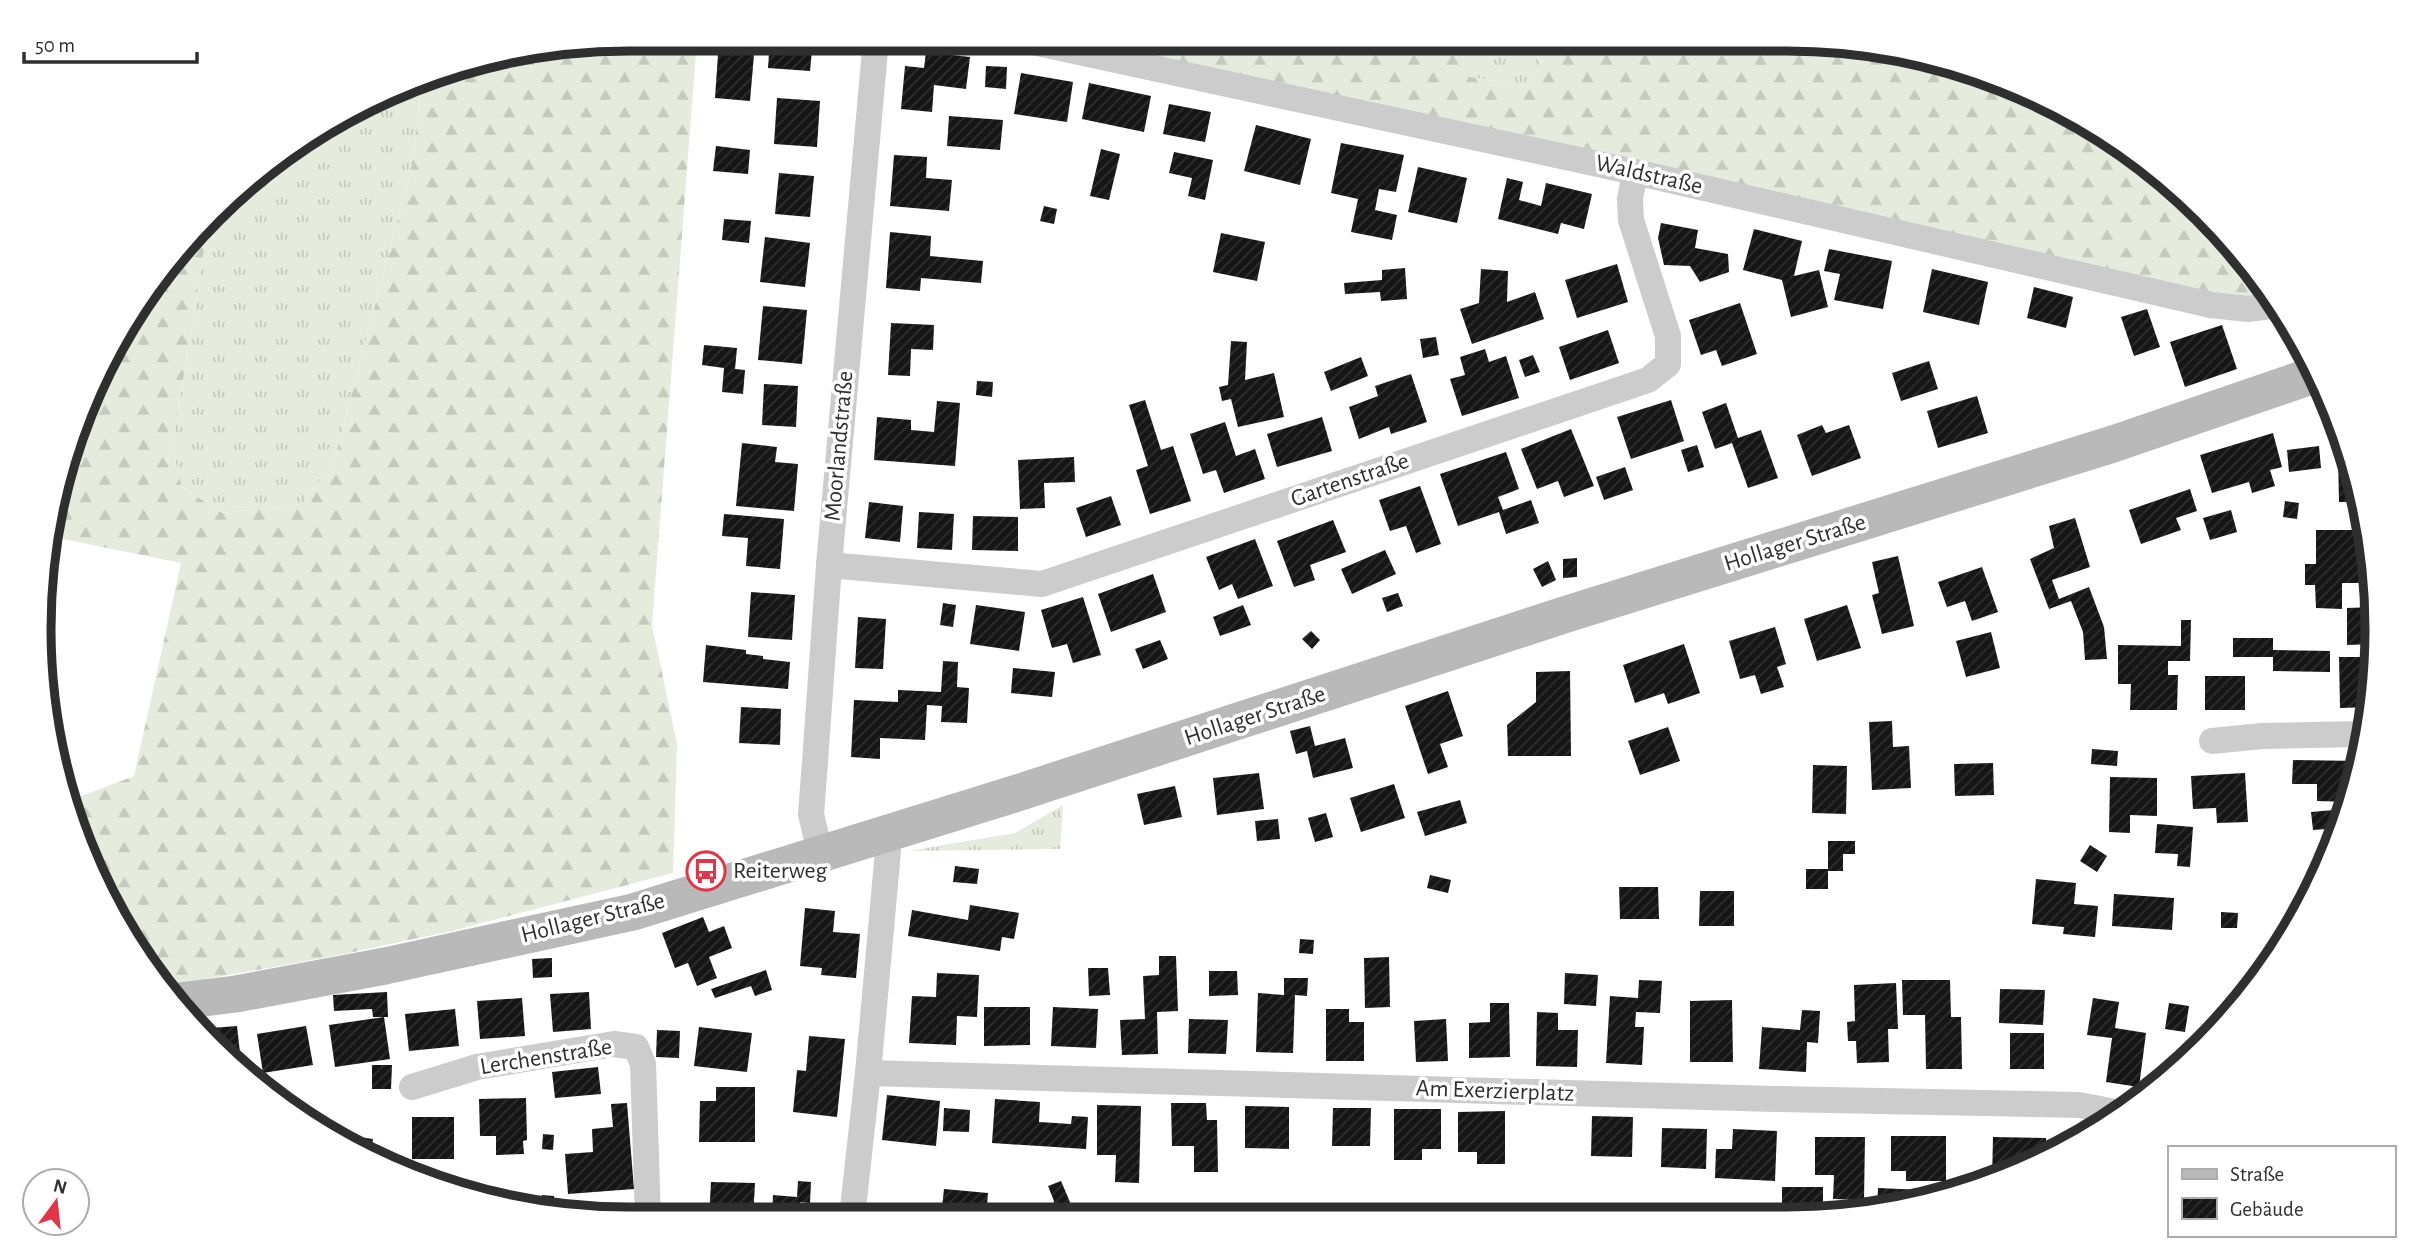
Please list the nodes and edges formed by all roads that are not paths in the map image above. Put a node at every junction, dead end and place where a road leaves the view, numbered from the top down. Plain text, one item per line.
1 (875, 51) edge
2 (1075, 51) edge
3 (1636, 172) junction
4 (2267, 306) edge
5 (2308, 377) edge
6 (829, 565) junction
7 (2355, 734) edge
8 (2212, 741) dead end
9 (884, 834) junction
10 (820, 853) junction
11 (187, 1001) edge
12 (868, 1073) junction
13 (412, 1087) dead end
14 (2108, 1110) edge
15 (648, 1207) edge
16 (853, 1207) edge

1 - 6 street, Moorlandstraße
2 - 3 street, Waldstraße
3 - 4 street, Waldstraße
3 - 6 street, Gartenstraße
5 - 9 main road, Hollager Straße
6 - 10 street, Moorlandstraße
7 - 8 street
9 - 10 main road, Hollager Straße
9 - 12 street
10 - 11 main road, Hollager Straße
12 - 14 street, Am Exerzierplatz
12 - 16 street
13 - 15 street, Lerchenstraße

